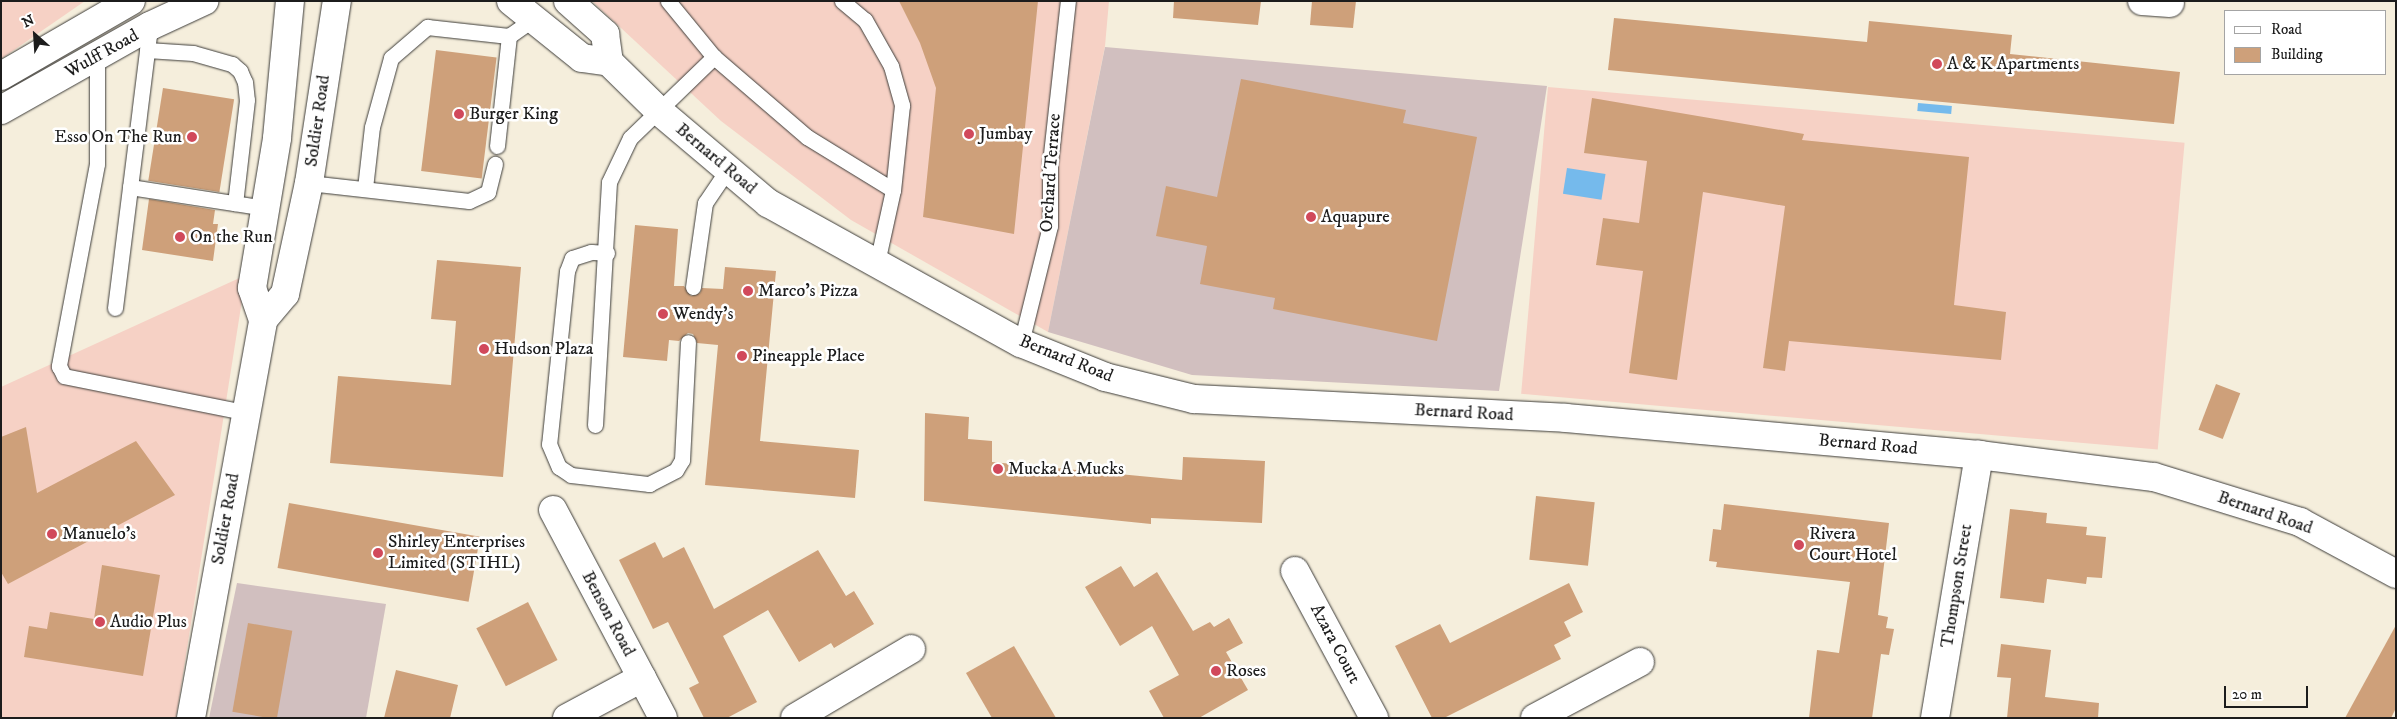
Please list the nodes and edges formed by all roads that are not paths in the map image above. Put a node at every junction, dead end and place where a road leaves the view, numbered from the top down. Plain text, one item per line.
1 (131, 1) edge
2 (204, 1) edge
3 (290, 1) edge
4 (337, 1) edge
5 (511, 1) edge
6 (568, 1) edge
7 (668, 1) edge
8 (842, 1) edge
9 (1068, 1) edge
10 (2142, 1) edge
11 (2170, 4) dead end
12 (535, 18) junction
13 (510, 36) junction
14 (148, 38) junction
15 (714, 57) junction
16 (97, 58) junction
17 (609, 62) junction
18 (1, 76) edge
19 (1, 110) edge
20 (659, 111) junction
21 (497, 146) dead end
22 (495, 164) dead end
23 (728, 169) junction
24 (309, 183) junction
25 (130, 187) junction
26 (365, 188) junction
27 (893, 190) junction
28 (235, 203) junction
29 (266, 208) junction
30 (607, 253) junction
31 (877, 264) junction
32 (693, 287) dead end
33 (115, 308) dead end
34 (263, 320) junction
35 (688, 342) dead end
36 (1021, 343) junction
37 (244, 412) junction
38 (595, 425) dead end
39 (1978, 455) junction
40 (553, 510) dead end
41 (1295, 571) dead end
42 (2396, 574) edge
43 (911, 649) dead end
44 (1640, 662) dead end
45 (642, 678) junction
46 (192, 718) edge
47 (567, 718) edge
48 (663, 718) edge
49 (795, 718) edge
50 (1374, 718) edge
51 (1535, 718) edge
52 (1935, 718) edge

1 - 18 main road, Wulff Road
2 - 14 main road, Wulff Road
3 - 29 main road
4 - 24 main road, Soldier Road
5 - 12 main road
6 - 17 main road
7 - 15 lane
8 - 27 lane
9 - 36 lane, Orchard Terrace
10 - 11 main road
12 - 13 lane
12 - 17 main road
13 - 21 lane
13 - 26 lane
14 - 16 main road, Wulff Road
14 - 25 lane
14 - 28 lane
15 - 20 lane
15 - 27 lane
16 - 19 main road, Wulff Road
16 - 37 lane
17 - 20 main road, Bernard Road
20 - 23 main road, Bernard Road
20 - 30 lane
22 - 26 lane
23 - 31 main road, Bernard Road
23 - 32 lane
24 - 26 lane
24 - 34 main road, Soldier Road
25 - 28 lane
25 - 33 lane
27 - 31 lane
28 - 29 lane
29 - 34 main road
30 - 35 lane
30 - 38 lane
31 - 36 main road, Bernard Road
34 - 37 main road, Soldier Road
36 - 39 main road, Bernard Road
37 - 46 main road, Soldier Road
39 - 42 main road, Bernard Road
39 - 52 main road, Thompson Street
40 - 45 main road, Benson Road
41 - 50 main road, Azara Court
43 - 49 main road
44 - 51 main road
45 - 47 main road
45 - 48 main road, Benson Road

